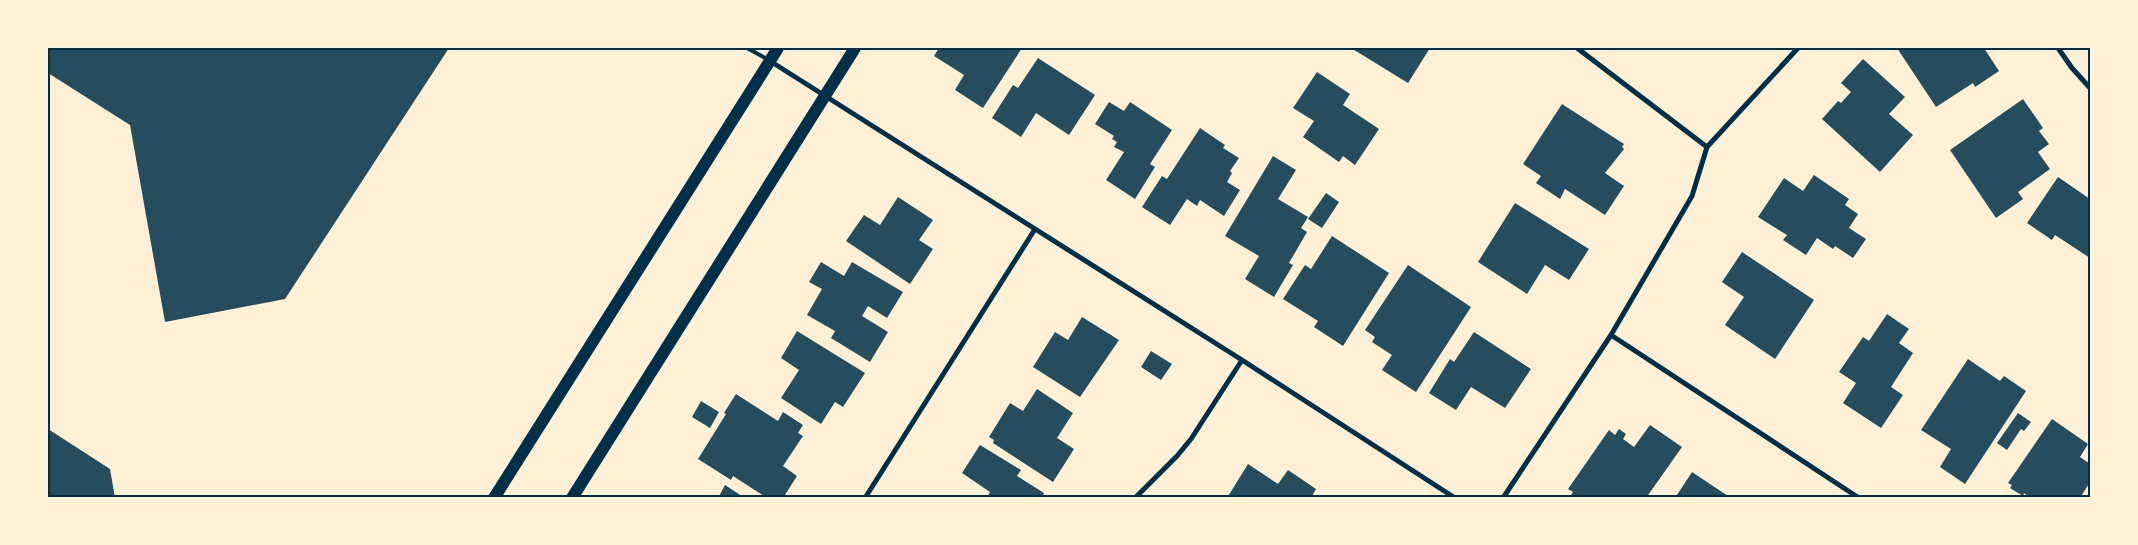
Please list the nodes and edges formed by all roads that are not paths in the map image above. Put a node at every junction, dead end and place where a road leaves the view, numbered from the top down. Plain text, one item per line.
1 (747, 48) edge
2 (778, 48) edge
3 (854, 48) edge
4 (1577, 48) edge
5 (1798, 48) edge
6 (2058, 48) edge
7 (770, 61) junction
8 (2090, 88) edge
9 (825, 94) junction
10 (1707, 147) junction
11 (1035, 229) junction
12 (1611, 335) junction
13 (1242, 360) junction
14 (494, 498) edge
15 (572, 498) edge
16 (865, 498) edge
17 (1135, 498) edge
18 (1455, 498) edge
19 (1503, 498) edge
20 (1859, 498) edge

1 - 7 lane
2 - 7 main road
3 - 9 main road
4 - 10 street
5 - 10 street
6 - 8 street
7 - 9 street
7 - 14 main road
9 - 11 street
9 - 15 main road
10 - 12 street
11 - 13 street
11 - 16 street
12 - 19 street
12 - 20 street
13 - 17 street
13 - 18 street

